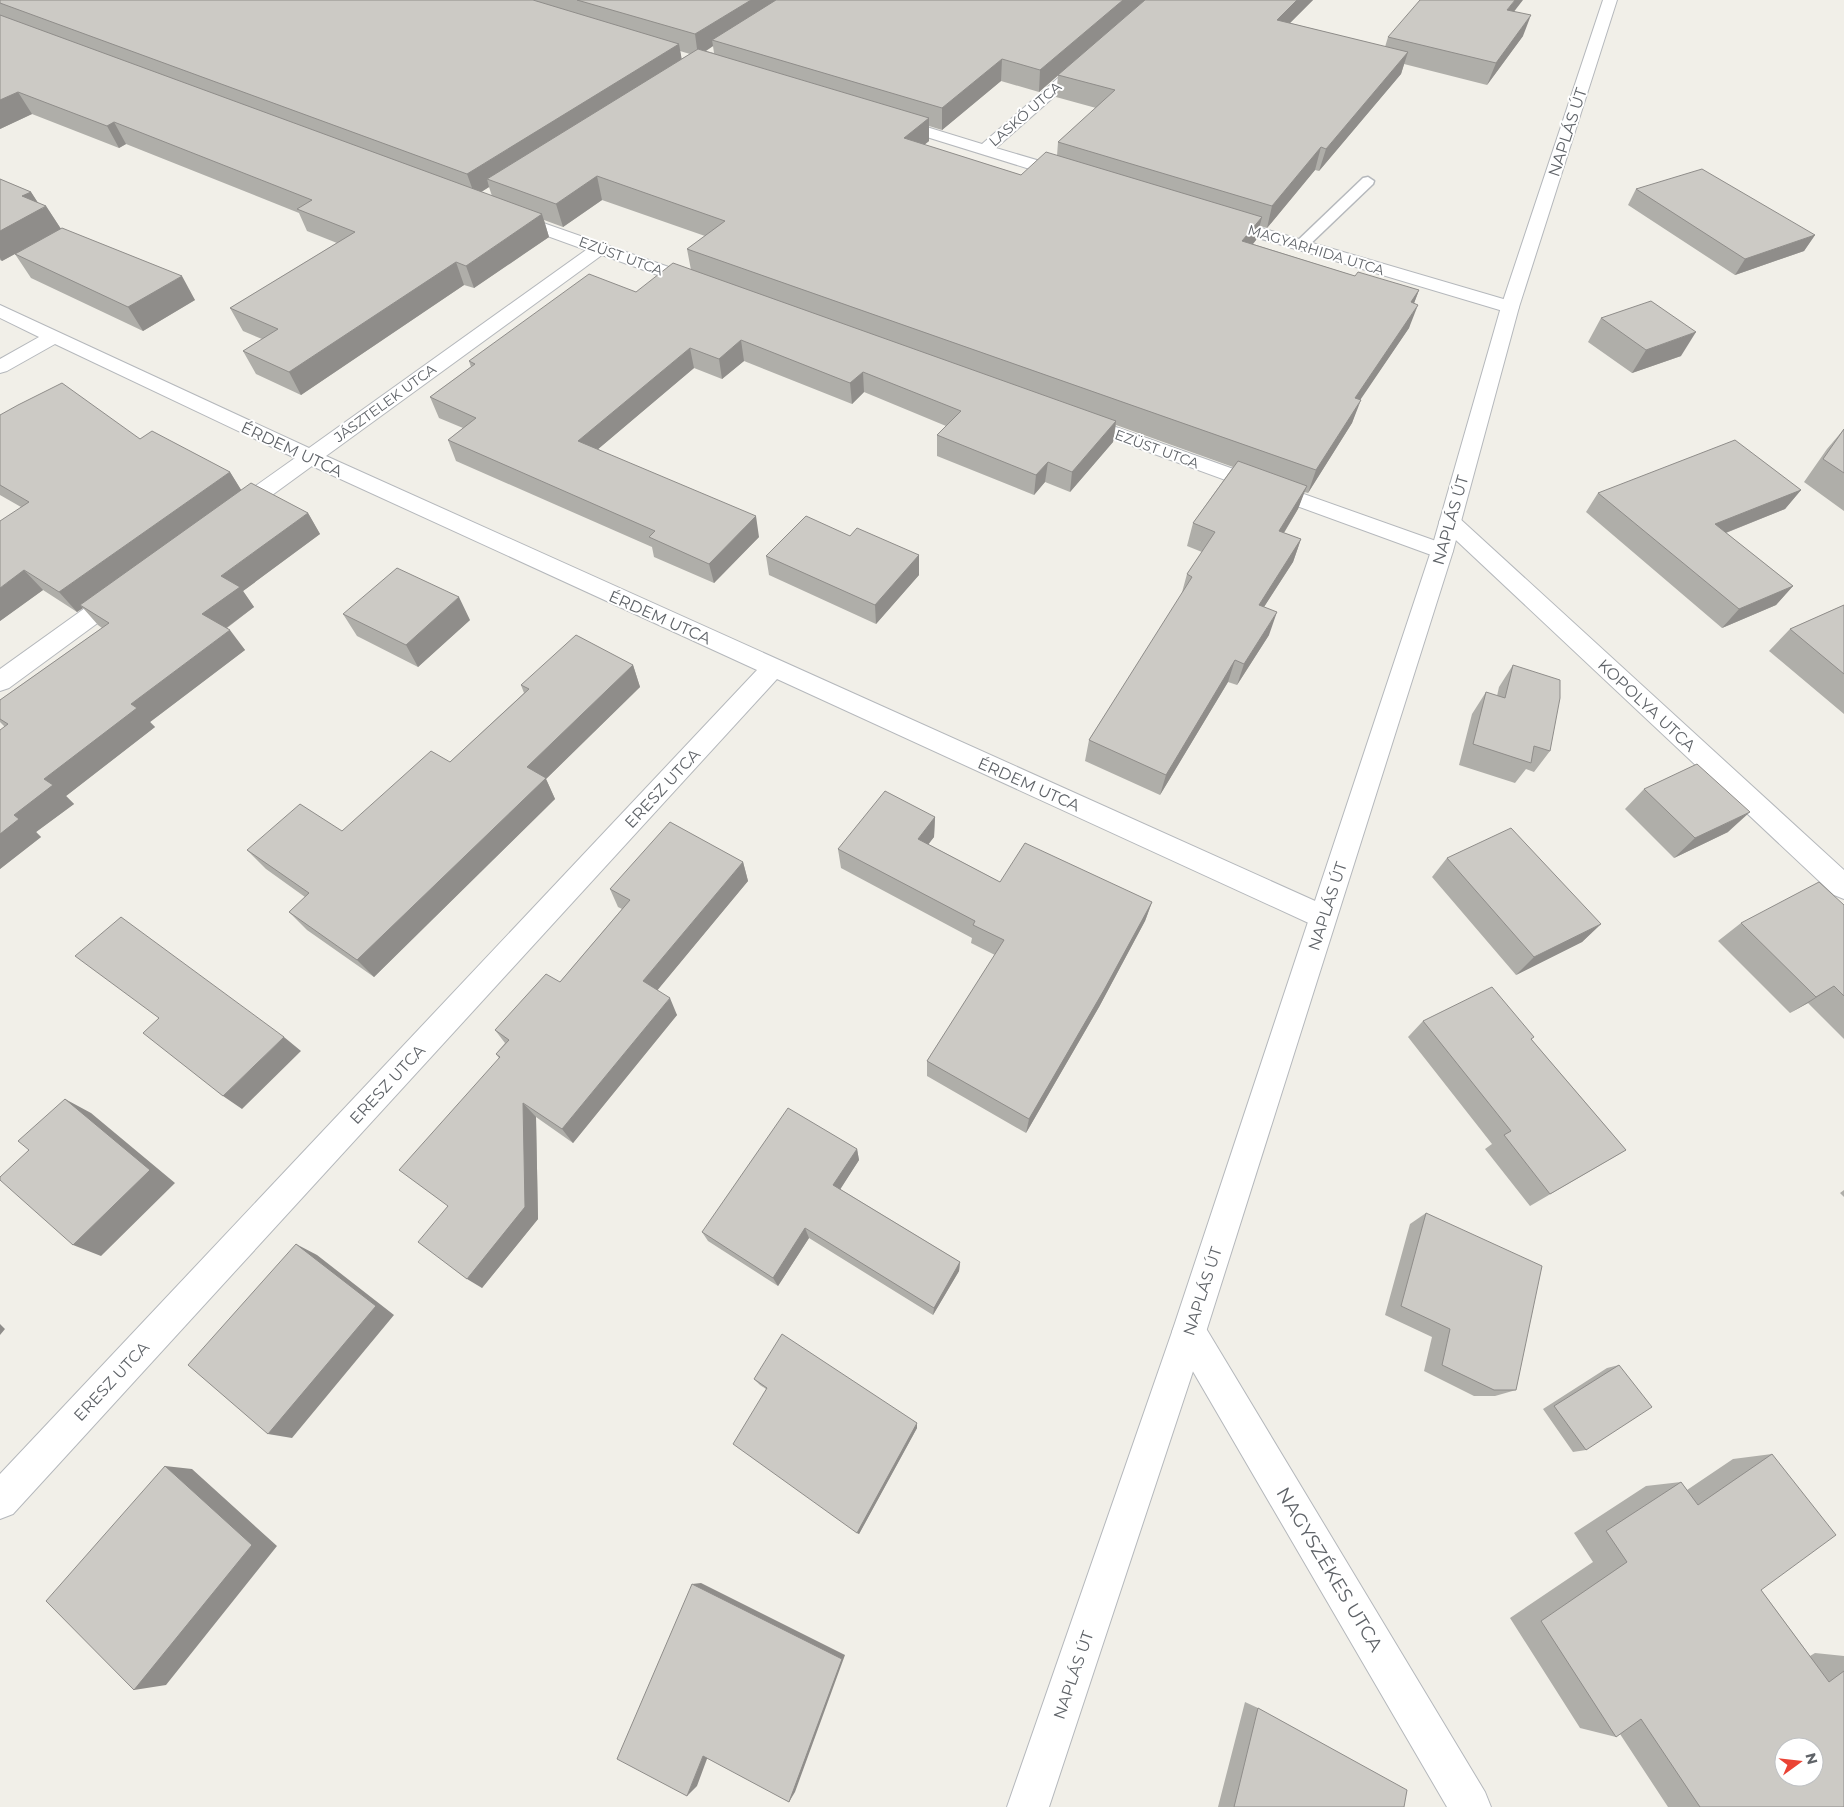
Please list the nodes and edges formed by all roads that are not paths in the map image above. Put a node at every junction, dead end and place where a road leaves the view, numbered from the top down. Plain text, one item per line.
1 (1610, 0) edge
2 (1096, 52) edge
3 (880, 118) edge
4 (984, 150) junction
5 (1086, 181) edge
6 (1368, 181) dead end
7 (495, 210) edge
8 (1207, 217) edge
9 (1300, 246) junction
10 (600, 248) junction
11 (712, 289) edge
12 (1510, 307) junction
13 (0, 310) edge
14 (53, 337) junction
15 (0, 367) edge
16 (1058, 413) edge
17 (310, 457) junction
18 (222, 521) edge
19 (1450, 522) junction
20 (1442, 551) junction
21 (135, 584) edge
22 (773, 668) junction
23 (0, 682) edge
24 (1844, 887) edge
25 (1323, 917) junction
26 (1189, 1332) junction
27 (0, 1501) edge
28 (1028, 1807) edge
29 (1470, 1807) edge

1 - 12 street, NAPLÁS ÚT
2 - 4 street, LASKÓ UTCA
3 - 4 street
4 - 5 street
6 - 9 lane
7 - 10 street, EZÜST UTCA
8 - 9 street, MAGYARHIDA UTCA
9 - 12 street, MAGYARHIDA UTCA
10 - 11 street, EZÜST UTCA
10 - 17 street, JÁSZTELEK UTCA
12 - 19 street, NAPLÁS ÚT
13 - 14 street, ÉRDEM UTCA
14 - 15 street
14 - 17 street, ÉRDEM UTCA
16 - 20 street, EZÜST UTCA
17 - 18 street, JÁSZTELEK UTCA
17 - 22 street, ÉRDEM UTCA
19 - 20 street, NAPLÁS ÚT
19 - 24 street, KOPOLYA UTCA
20 - 25 street, NAPLÁS ÚT
21 - 23 street
22 - 25 street, ÉRDEM UTCA
22 - 27 street, ERESZ UTCA
25 - 26 street, NAPLÁS ÚT
26 - 28 street, NAPLÁS ÚT
26 - 29 street, NAGYSZÉKES UTCA

